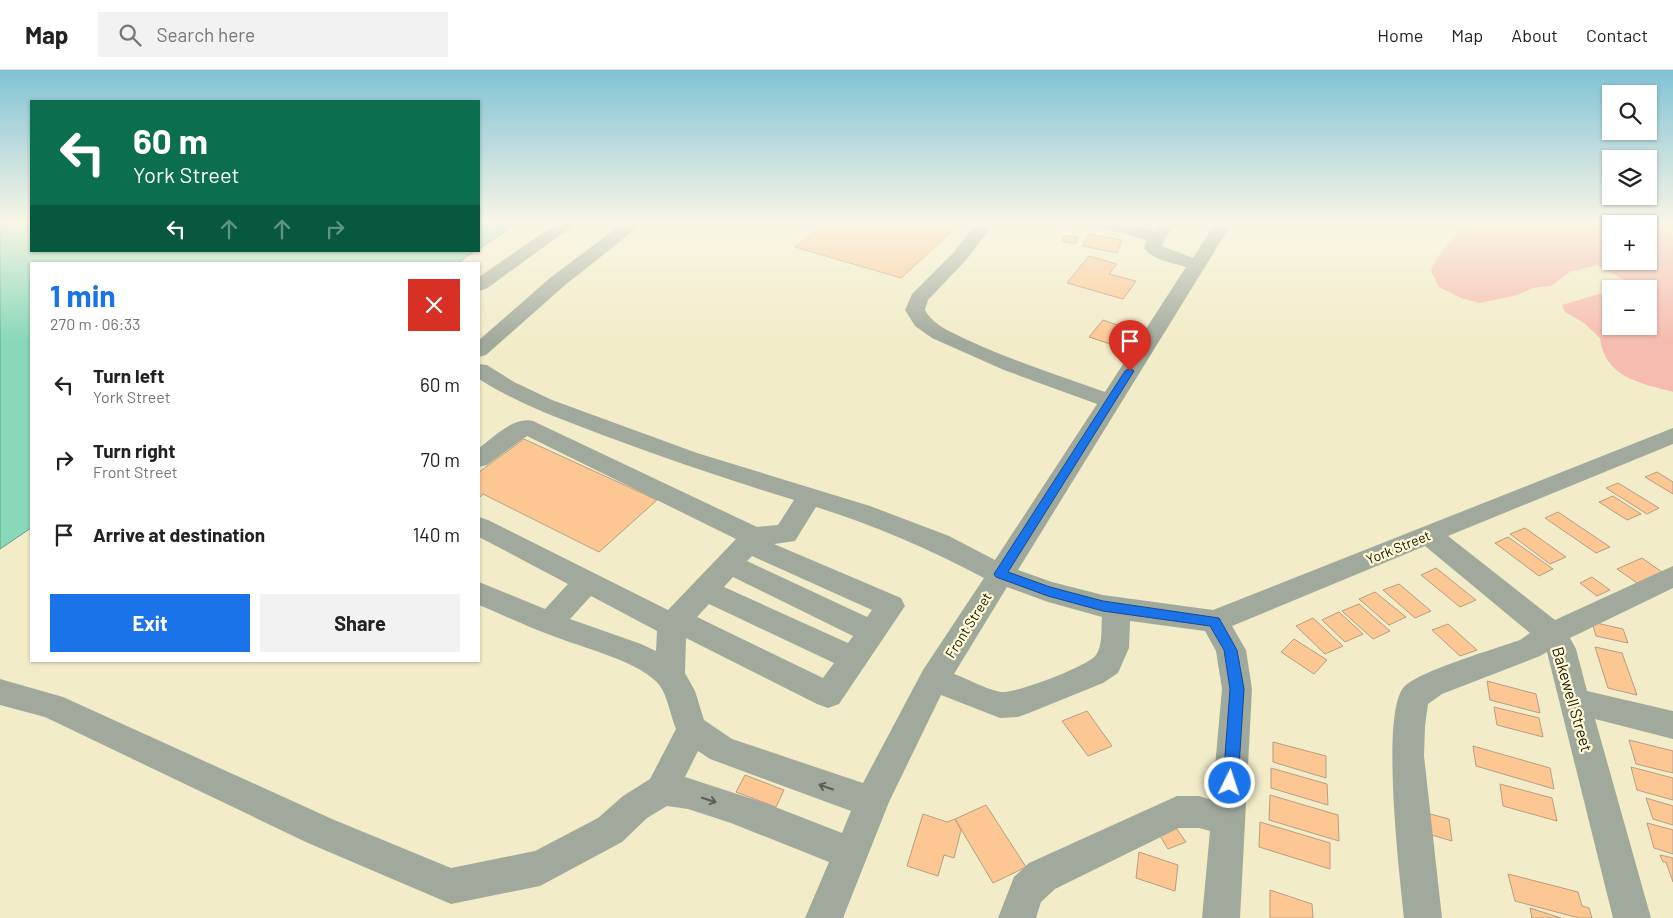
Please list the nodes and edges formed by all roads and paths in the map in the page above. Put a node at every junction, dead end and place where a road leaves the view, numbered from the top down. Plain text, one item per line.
1 (512, 263) edge
2 (583, 263) edge
3 (954, 263) edge
4 (1190, 263) edge
5 (1197, 265) joint
6 (480, 284) edge
7 (480, 350) edge
8 (480, 371) edge
9 (1110, 401) junction
10 (1672, 436) edge
11 (480, 458) edge
12 (810, 496) junction
13 (480, 527) edge
14 (1429, 535) junction
15 (744, 548) junction
16 (1000, 574) junction
17 (1673, 576) edge
18 (588, 582) junction
19 (705, 590) junction
20 (480, 593) edge
21 (1117, 608) junction
22 (1214, 621) junction
23 (674, 622) junction
24 (549, 623) junction
25 (1552, 634) junction
26 (853, 660) junction
27 (670, 675) junction
28 (934, 679) junction
29 (0, 692) edge
30 (1576, 701) junction
31 (1673, 726) edge
32 (692, 729) junction
33 (662, 790) junction
34 (872, 802) junction
35 (1228, 820) junction
36 (850, 854) junction
37 (824, 918) edge
38 (1017, 918) edge
39 (1221, 918) edge
40 (1423, 918) edge
41 (1632, 918) edge

1 - 6 street
2 - 7 street
3 - 9 street
4 - 5 street
5 - 9 street, Front Street
8 - 12 street, York Street
9 - 16 street, Front Street
10 - 14 street, York Street
11 - 15 street
12 - 15 street
12 - 16 street, York Street
13 - 18 street
14 - 22 street, York Street
14 - 25 street, Bakewell Street
15 - 19 street
15 - 26 street
16 - 21 street, York Street
16 - 28 street, Front Street
17 - 25 street
18 - 23 street
18 - 24 street
19 - 23 street
19 - 26 street
20 - 24 street
21 - 22 street, York Street
21 - 28 street
22 - 35 street
23 - 26 street
23 - 27 street
24 - 27 street
25 - 30 street, Bakewell Street
25 - 40 street
27 - 32 street
28 - 34 street, Front Street
29 - 33 street
30 - 31 street
30 - 41 street, Bakewell Street
32 - 33 street
34 -> 32 street
33 -> 36 street
34 - 36 street, Front Street
35 - 38 street
35 - 39 street
36 - 37 street, Front Street

